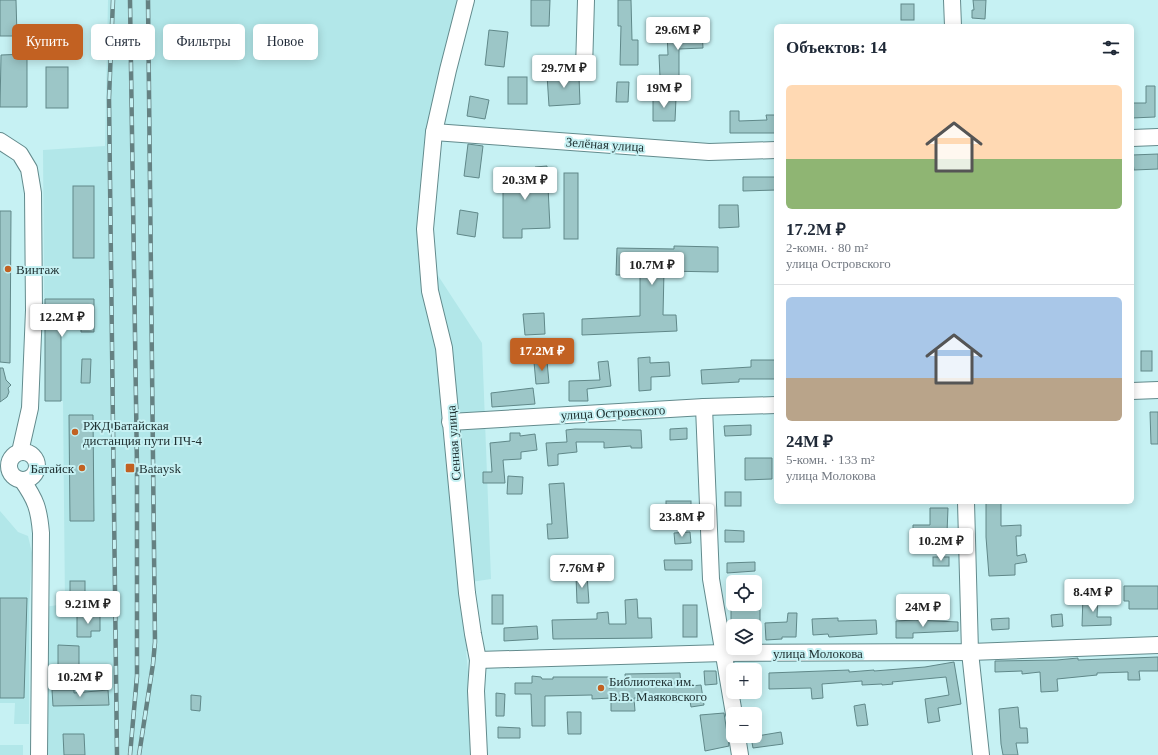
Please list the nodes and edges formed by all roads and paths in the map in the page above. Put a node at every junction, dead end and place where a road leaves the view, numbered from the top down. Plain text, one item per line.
1 (466, 0) edge
2 (586, 0) edge
3 (952, 0) edge
4 (953, 24) edge
5 (584, 69) dead end
6 (434, 132) junction
7 (1158, 137) edge
8 (1134, 138) edge
9 (0, 141) edge
10 (774, 150) edge
11 (1158, 390) edge
12 (1134, 391) edge
13 (774, 405) edge
14 (704, 407) junction
15 (450, 422) junction
16 (8, 461) edge
17 (22, 480) junction
18 (966, 504) edge
19 (1158, 645) edge
20 (970, 652) junction
21 (724, 653) junction
22 (478, 660) junction
23 (733, 707) edge
24 (738, 743) edge
25 (39, 755) edge
26 (478, 755) edge
27 (740, 755) edge
28 (981, 755) edge

1 - 6 street, Сенная улица
2 - 5 street
3 - 4 street
6 - 10 street, Зелёная улица
6 - 15 street, Сенная улица
7 - 8 street
9 - 16 street
11 - 12 street
13 - 14 street, улица Островского
14 - 15 street, улица Островского
14 - 21 street
15 - 22 street, Сенная улица
16 - 17 street
16 - 17 street
17 - 25 street
18 - 20 street
19 - 20 street, улица Молокова
20 - 21 street, улица Молокова
20 - 28 street
21 - 22 street, улица Молокова
21 - 23 street
22 - 26 street, Сенная улица
24 - 27 street

